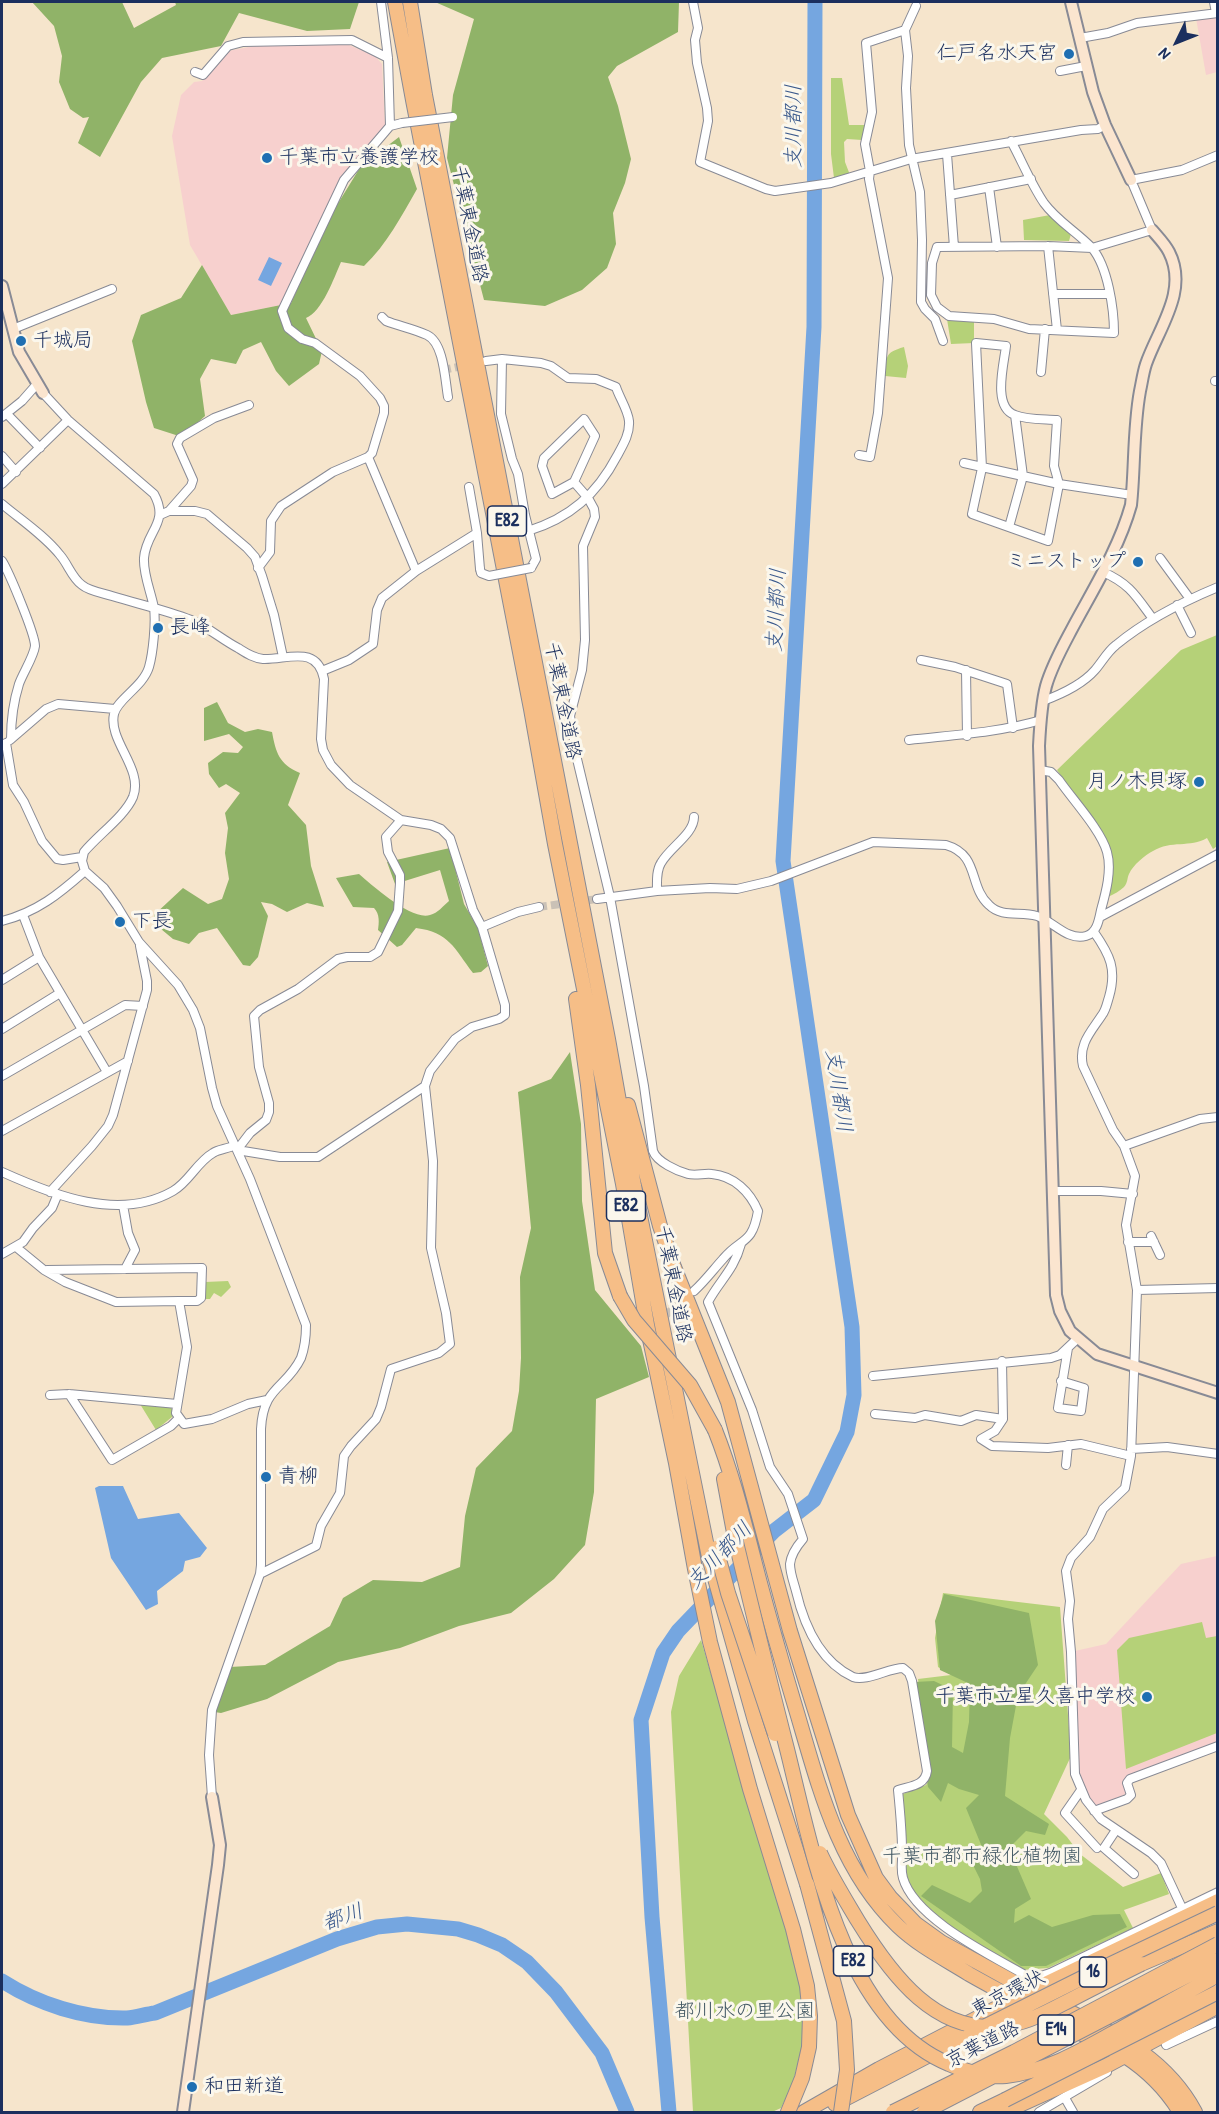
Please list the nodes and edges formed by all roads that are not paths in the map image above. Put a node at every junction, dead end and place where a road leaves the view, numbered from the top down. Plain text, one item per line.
1 (381, 2) edge
2 (395, 2) edge
3 (410, 2) edge
4 (693, 2) edge
5 (1071, 2) edge
6 (1214, 2) edge
7 (916, 6) dead end
8 (1217, 13) edge
9 (905, 30) junction
10 (1080, 38) junction
11 (388, 58) junction
12 (1086, 66) junction
13 (1060, 71) dead end
14 (195, 72) dead end
15 (453, 117) dead end
16 (1105, 125) junction
17 (390, 126) junction
18 (1011, 141) junction
19 (947, 154) junction
20 (1218, 155) edge
21 (911, 159) junction
22 (870, 171) junction
23 (1031, 179) junction
24 (1131, 180) junction
25 (989, 187) junction
26 (950, 195) junction
27 (1152, 230) junction
28 (1048, 246) junction
29 (954, 247) junction
30 (997, 247) junction
31 (1092, 248) junction
32 (2, 286) edge
33 (112, 289) dead end
34 (1053, 294) junction
35 (1110, 294) junction
36 (382, 317) dead end
37 (13, 329) junction
38 (1045, 329) junction
39 (1057, 330) junction
40 (943, 341) dead end
41 (502, 359) junction
42 (486, 361) dead end
43 (1041, 372) dead end
44 (40, 389) junction
45 (448, 397) dead end
46 (249, 405) dead end
47 (1015, 415) junction
48 (4, 416) edge
49 (68, 420) junction
50 (40, 448) junction
51 (859, 454) dead end
52 (2, 456) edge
53 (368, 457) junction
54 (964, 463) dead end
55 (982, 468) junction
56 (16, 472) junction
57 (1023, 477) junction
58 (574, 482) junction
59 (2, 484) edge
60 (1059, 484) junction
61 (469, 487) dead end
62 (1132, 495) junction
63 (588, 498) junction
64 (2, 504) edge
65 (169, 511) junction
66 (160, 515) junction
67 (1009, 527) junction
68 (528, 531) junction
69 (477, 533) junction
70 (1160, 558) dead end
71 (2, 561) edge
72 (258, 568) junction
73 (416, 571) junction
74 (1103, 572) junction
75 (1218, 587) edge
76 (1190, 599) junction
77 (1177, 605) junction
78 (154, 609) junction
79 (1153, 619) junction
80 (1191, 633) dead end
81 (283, 657) junction
82 (921, 660) dead end
83 (966, 670) junction
84 (322, 672) junction
85 (1043, 701) junction
86 (115, 709) junction
87 (1041, 720) junction
88 (1013, 728) junction
89 (967, 736) junction
90 (909, 740) dead end
91 (6, 742) edge
92 (1040, 770) junction
93 (694, 817) dead end
94 (401, 820) junction
95 (555, 844) junction
96 (1218, 854) edge
97 (82, 857) junction
98 (86, 871) junction
99 (657, 891) junction
100 (610, 897) junction
101 (597, 899) tunnel mouth
102 (539, 907) tunnel mouth
103 (23, 915) junction
104 (1100, 917) junction
105 (1045, 920) junction
106 (2, 921) edge
107 (482, 927) junction
108 (1094, 932) junction
109 (139, 942) junction
110 (39, 957) junction
111 (2, 980) edge
112 (60, 993) junction
113 (143, 1006) junction
114 (2, 1029) edge
115 (81, 1030) junction
116 (608, 1039) junction
117 (128, 1061) junction
118 (107, 1072) junction
119 (2, 1076) edge
120 (425, 1086) junction
121 (1218, 1117) edge
122 (2, 1131) edge
123 (1124, 1146) junction
124 (236, 1148) junction
125 (2, 1172) edge
126 (1053, 1191) junction
127 (53, 1194) junction
128 (1133, 1194) junction
129 (123, 1205) junction
130 (1128, 1242) junction
131 (741, 1244) junction
132 (16, 1247) junction
133 (2, 1254) edge
134 (1160, 1255) dead end
135 (125, 1269) junction
136 (44, 1270) junction
137 (1218, 1288) edge
138 (1137, 1290) junction
139 (694, 1292) tunnel mouth
140 (179, 1301) junction
141 (1077, 1339) junction
142 (1068, 1348) junction
143 (1002, 1361) junction
144 (1133, 1367) junction
145 (873, 1376) dead end
146 (1061, 1381) junction
147 (1218, 1394) edge
148 (50, 1395) dead end
149 (69, 1395) junction
150 (267, 1400) junction
151 (177, 1404) junction
152 (875, 1414) dead end
153 (179, 1418) junction
154 (1002, 1419) junction
155 (715, 1430) junction
156 (1068, 1445) junction
157 (1131, 1453) junction
158 (1218, 1454) edge
159 (1066, 1465) dead end
160 (712, 1552) junction
161 (260, 1574) junction
162 (1218, 1746) edge
163 (1081, 1790) junction
164 (212, 1797) joint
165 (1094, 1812) junction
166 (1116, 1830) junction
167 (1097, 1848) dead end
168 (1134, 1874) dead end
169 (1217, 1894) edge
170 (1182, 1908) junction
171 (1218, 1913) edge
172 (1218, 1931) edge
173 (1218, 1944) edge
174 (1218, 1960) edge
175 (1218, 1975) edge
176 (1031, 1985) junction
177 (1218, 1992) edge
178 (1014, 1999) junction
179 (1218, 2006) edge
180 (1214, 2023) edge
181 (1218, 2032) edge
182 (1166, 2045) dead end
183 (1139, 2049) junction
184 (1125, 2056) junction
185 (1106, 2066) junction
186 (1065, 2098) junction
187 (1005, 2106) edge
188 (183, 2112) edge
189 (788, 2112) edge
190 (804, 2112) edge
191 (817, 2112) edge
192 (841, 2112) edge
193 (893, 2112) edge
194 (924, 2112) edge
195 (980, 2112) edge
196 (1039, 2112) edge
197 (1072, 2112) edge
198 (1180, 2112) edge
199 (1195, 2112) edge

1 - 11 street
2 - 95 highway, 千葉東金道路 / E82
3 - 116 highway, 千葉東金道路 / E82
4 - 22 street
5 - 10 street
6 - 8 street
7 - 9 street
8 - 10 street
9 - 21 street
9 - 22 street
10 - 12 street
11 - 14 street
11 - 17 street
12 - 13 street
12 - 16 street
15 - 17 street, bridge
16 - 18 street
16 - 24 street
17 - 53 street
18 - 19 street
18 - 23 street
19 - 21 street
19 - 26 street
20 - 24 street
21 - 22 street
21 - 40 street
22 - 51 street
23 - 25 street
23 - 31 street
24 - 27 street
25 - 26 street
25 - 30 street
26 - 29 street
27 - 31 street
27 - 62 street
28 - 30 street
28 - 31 street
28 - 34 street
29 - 30 street
29 - 38 street
31 - 35 street
32 - 37 street
33 - 37 street
34 - 35 street
34 - 39 street
35 - 39 street
36 - 45 street
37 - 44 street
38 - 39 street
38 - 43 street
41 - 42 street
41 - 63 street
41 - 68 street
44 - 48 street
44 - 49 street
46 - 65 street
47 - 55 street
47 - 57 street
47 - 60 street
48 - 50 street
49 - 50 street
49 - 66 street
50 - 56 street
52 - 56 street
53 - 72 street
53 - 73 street
54 - 55 street
55 - 57 street
55 - 67 street
56 - 59 street
57 - 60 street
57 - 67 street
58 - 58 street
58 - 63 street
60 - 62 street
60 - 67 street
61 - 69 street
62 - 74 street
63 - 68 street
63 - 100 street
64 - 78 street
65 - 66 street
65 - 72 street
66 - 78 street
68 - 69 street, bridge
69 - 73 street
70 - 76 street
71 - 91 street
72 - 81 street
73 - 84 street
74 - 79 street
74 - 85 street
75 - 76 street
76 - 77 street
77 - 79 street
77 - 80 street
78 - 81 street
78 - 86 street
79 - 85 street
81 - 84 street
82 - 83 street
83 - 88 street
83 - 89 street
84 - 94 street
85 - 87 street
86 - 91 street
86 - 97 street
87 - 88 street
87 - 92 street
88 - 89 street
89 - 90 street
91 - 97 street
92 - 104 street
92 - 105 street
93 - 99 street
94 - 107 street
94 - 124 street
95 - 155 highway, E82, bridge
95 - 189 highway, E82
96 - 104 street
97 - 98 street
98 - 103 street
98 - 109 street
99 - 100 street
99 - 105 street
100 - 101 street
100 - 131 street
102 - 107 street
103 - 106 street
103 - 110 street
104 - 108 street
105 - 108 street
105 - 126 street
107 - 120 street
108 - 123 street
109 - 113 street
109 - 124 street
110 - 111 street
110 - 112 street
112 - 114 street
112 - 115 street
113 - 115 street
113 - 117 street
115 - 118 street
115 - 119 street
116 - 160 highway, 千葉東金道路 / E82
116 - 176 highway
117 - 118 street
117 - 127 street
118 - 122 street
120 - 124 street
120 - 161 street
121 - 123 street
123 - 128 street
124 - 129 street
124 - 150 street
125 - 127 street
126 - 128 street
126 - 141 street
127 - 129 street
127 - 132 street
128 - 130 street
129 - 135 street
130 - 134 street
130 - 138 street
131 - 139 street
131 - 176 street
132 - 133 street
132 - 136 street
135 - 136 street
135 - 140 street
136 - 140 street
137 - 138 street
138 - 144 street
140 - 151 street
141 - 142 street
141 - 144 street
142 - 143 street
142 - 146 street
143 - 145 street
143 - 154 street
144 - 147 street
144 - 157 street
146 - 146 street
148 - 149 street
149 - 151 street
149 - 153 street
150 - 153 street
150 - 161 street
151 - 153 street
152 - 154 street
154 - 156 street
155 - 175 highway, E82, bridge
155 - 178 highway
156 - 157 street
156 - 159 street
157 - 158 street
157 - 163 street
160 - 172 highway, E82, bridge
160 - 192 highway, E82, bridge
161 - 164 street
162 - 165 street
163 - 165 street
163 - 167 street
164 - 188 street
165 - 166 street
166 - 168 street
166 - 170 street
169 - 170 street
169 - 176 highway
170 - 176 street
171 - 191 highway, 東京環状 / 16, bridge
173 - 193 highway, 京葉道路 / E14, bridge
174 - 194 highway, 京葉道路 / E14, bridge
176 - 178 highway
176 - 183 highway
177 - 187 highway, bridge
178 - 184 highway
178 - 190 highway
179 - 183 highway
180 - 181 street
180 - 182 street
183 - 184 highway
183 - 199 highway
184 - 185 highway
184 - 198 highway
185 - 186 street
185 - 187 highway
186 - 196 street
186 - 197 street
187 - 195 highway

